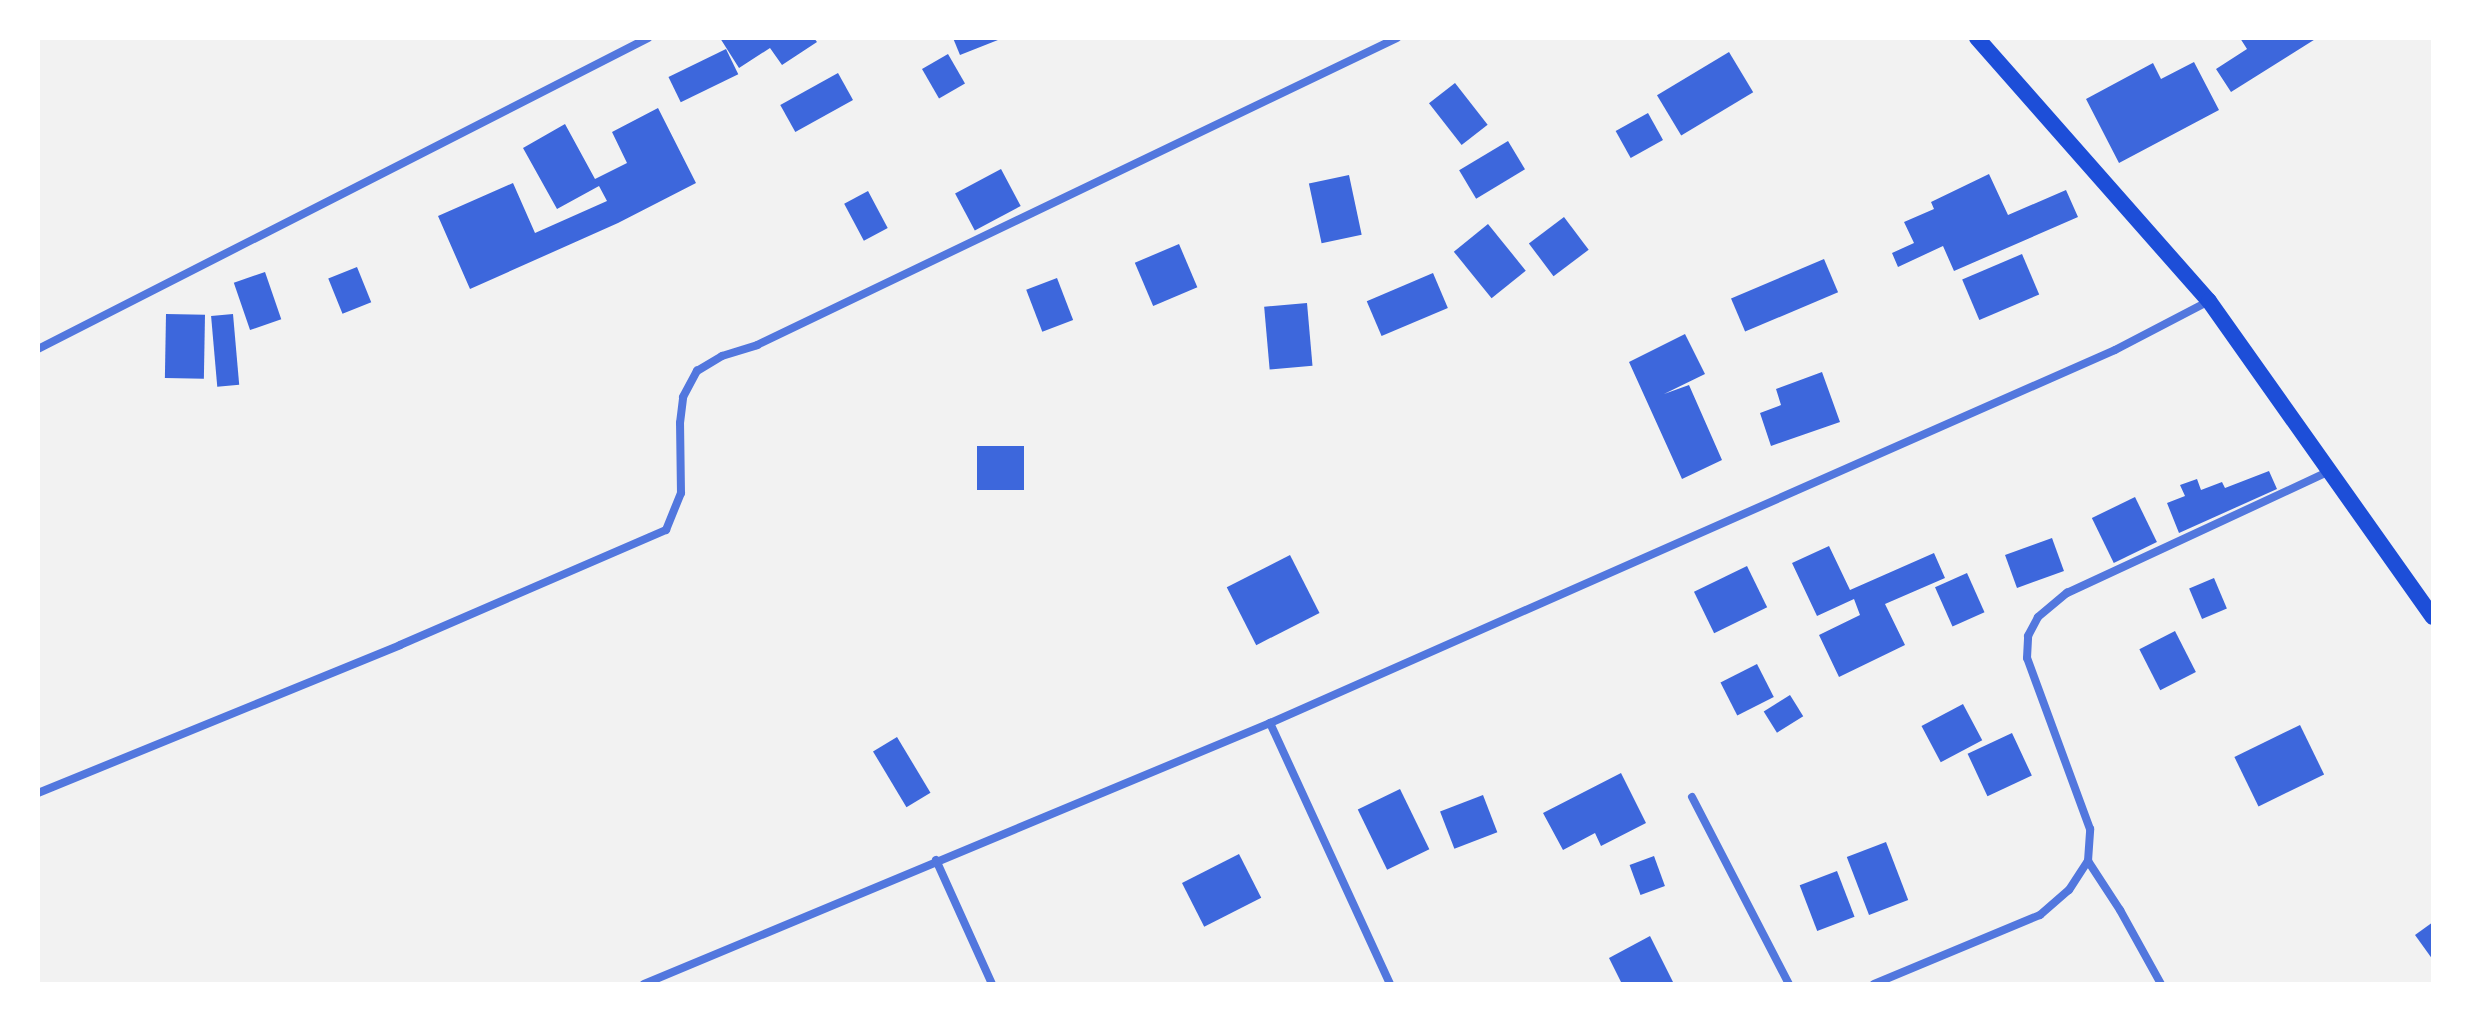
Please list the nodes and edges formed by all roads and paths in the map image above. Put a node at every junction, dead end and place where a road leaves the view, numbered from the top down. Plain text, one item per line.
1 (648, 38) edge
2 (1397, 38) edge
3 (1977, 38) edge
4 (2209, 301) junction
5 (38, 349) edge
6 (2328, 472) junction
7 (2433, 617) edge
8 (1270, 723) junction
9 (38, 793) edge
10 (1692, 797) dead end
11 (936, 860) junction
12 (2088, 861) junction
13 (644, 984) edge
14 (992, 984) edge
15 (1390, 984) edge
16 (1789, 984) edge
17 (1874, 984) edge
18 (2161, 984) edge

1 - 5 street
2 - 9 street
3 - 4 main road
4 - 6 main road
4 - 8 street
6 - 7 main road
6 - 12 street
8 - 11 street
8 - 15 street
10 - 16 street
11 - 13 street
11 - 14 street
12 - 17 street
12 - 18 street

